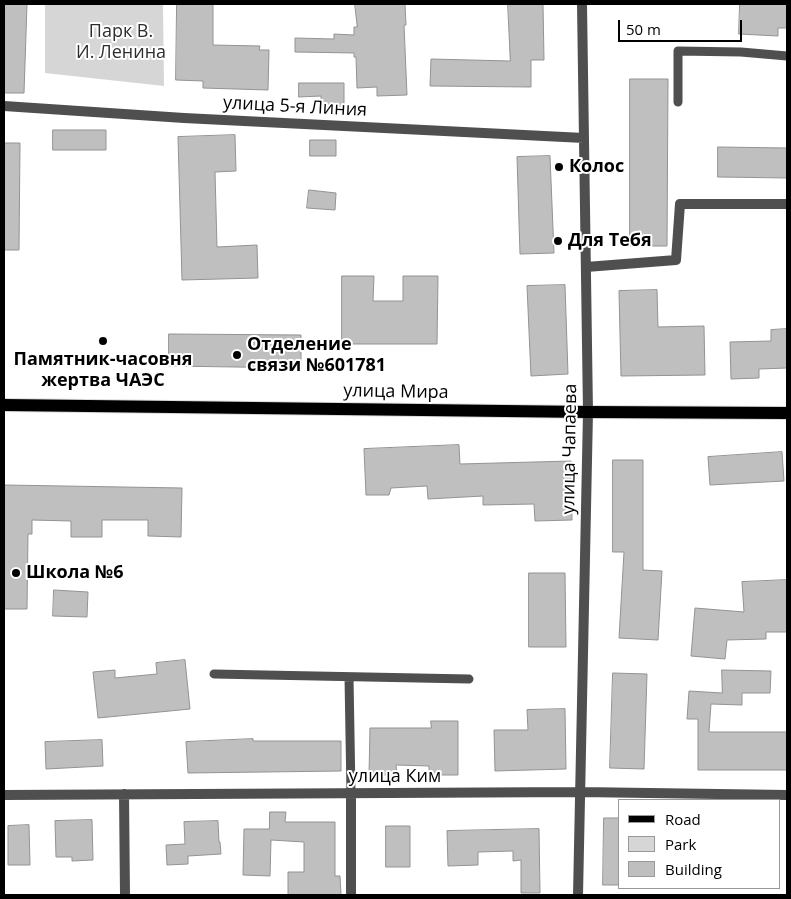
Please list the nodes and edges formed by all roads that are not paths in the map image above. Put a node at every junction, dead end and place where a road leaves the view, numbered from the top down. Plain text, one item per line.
1 (582, 4) edge
2 (787, 56) edge
3 (678, 102) dead end
4 (4, 106) edge
5 (584, 138) junction
6 (787, 204) edge
7 (586, 267) junction
8 (4, 405) edge
9 (588, 412) junction
10 (787, 413) edge
11 (214, 674) dead end
12 (349, 676) junction
13 (469, 679) dead end
14 (580, 792) junction
15 (350, 793) junction
16 (124, 794) junction
17 (4, 795) edge
18 (787, 795) edge
19 (125, 895) edge
20 (351, 895) edge
21 (578, 895) edge

1 - 5 street, улица Чапаева
2 - 3 lane
4 - 5 street, улица 5-я Линия
5 - 7 street, улица Чапаева
6 - 7 street
7 - 9 street, улица Чапаева
8 - 9 main road, улица Мира
9 - 10 main road, улица Мира
9 - 14 street, улица Чапаева
11 - 12 lane
12 - 13 lane
12 - 15 lane
14 - 15 street, улица Ким
14 - 18 street, улица Ким
14 - 21 street, улица Чапаева
15 - 16 street, улица Ким
15 - 20 street
16 - 17 street, улица Ким
16 - 19 street

